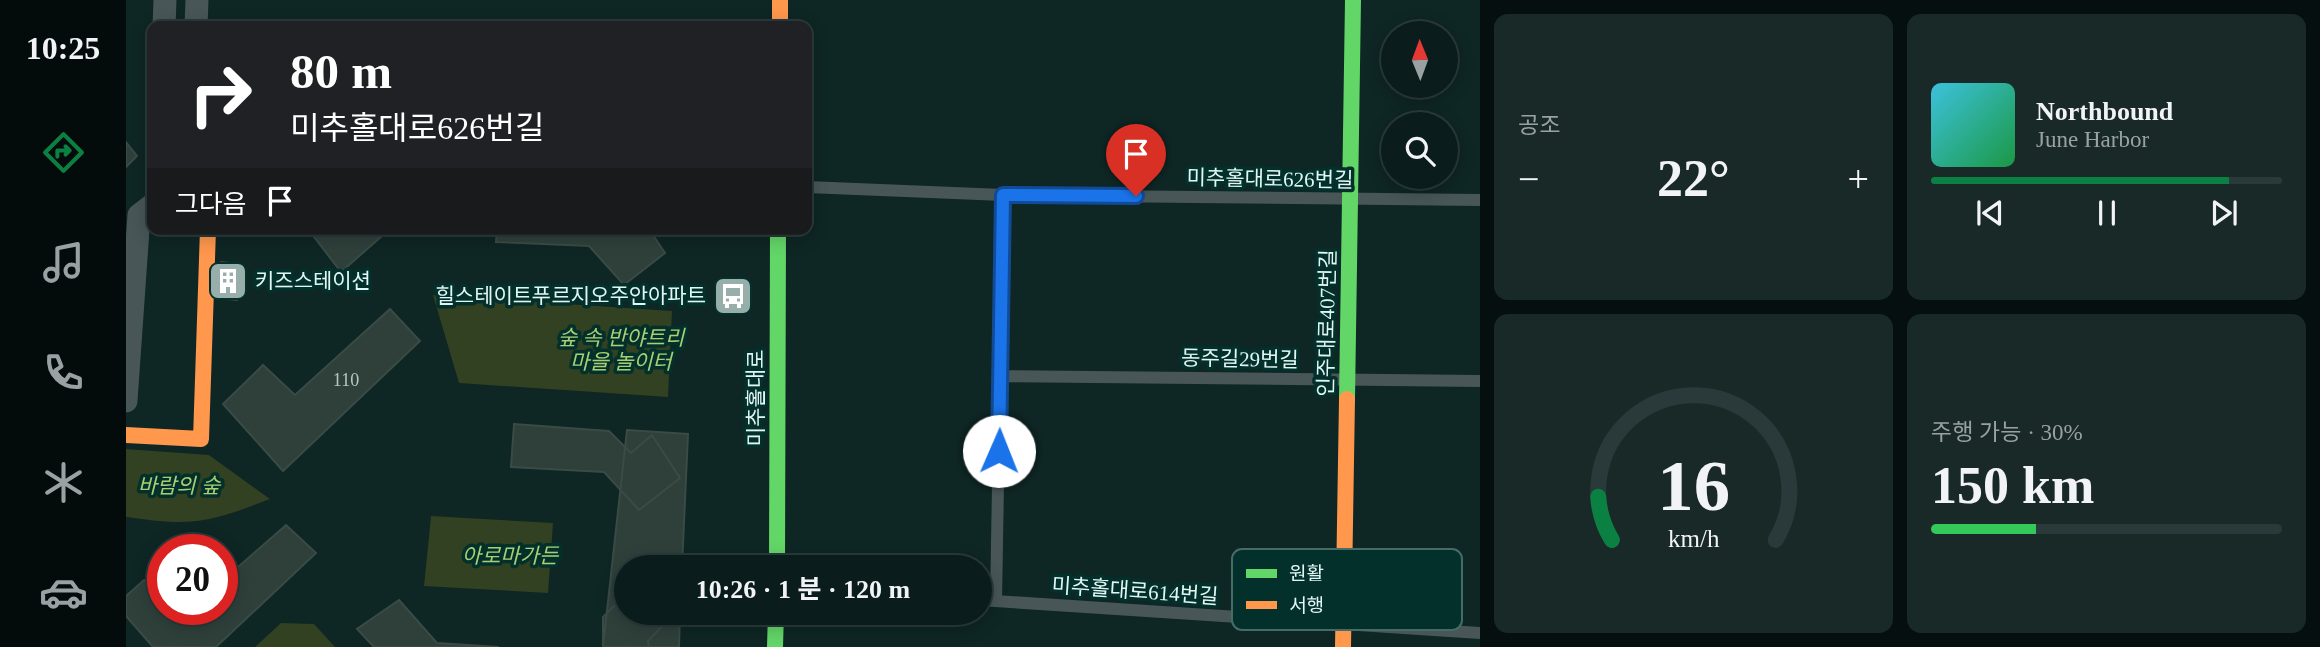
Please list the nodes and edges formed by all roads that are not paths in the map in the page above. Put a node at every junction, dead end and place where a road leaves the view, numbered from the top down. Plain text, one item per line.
1 (165, 0) edge
2 (197, 0) edge
3 (780, 0) edge
4 (1353, 0) edge
5 (164, 21) edge
6 (196, 21) edge
7 (780, 21) edge
8 (812, 187) edge
9 (1003, 195) junction
10 (1350, 199) junction
11 (1480, 200) edge
12 (147, 209) edge
13 (208, 235) edge
14 (778, 235) edge
15 (1000, 376) junction
16 (1347, 380) junction
17 (1480, 381) edge
18 (126, 401) edge
19 (126, 435) edge
20 (1345, 549) edge
21 (777, 555) edge
22 (992, 601) edge
23 (996, 601) junction
24 (1232, 617) edge
25 (776, 625) edge
26 (1435, 630) edge
27 (1480, 633) edge
28 (775, 647) edge

1 - 5 street
2 - 6 street
3 - 7 street
4 - 10 street, 인주대로407번길
8 - 9 lane, 미추홀대로626번길
9 - 10 lane, 미추홀대로626번길
9 - 15 lane
10 - 11 lane, 미추홀대로626번길
10 - 16 street, 인주대로407번길
12 - 18 street
13 - 19 street
14 - 21 street, 미추홀대로
15 - 16 lane, 동주길29번길
15 - 23 lane
16 - 17 lane, 동주길29번길
16 - 20 street, 인주대로407번길
22 - 23 lane, 미추홀대로614번길
23 - 24 lane, 미추홀대로614번길
25 - 28 street
26 - 27 lane, 미추홀대로614번길

